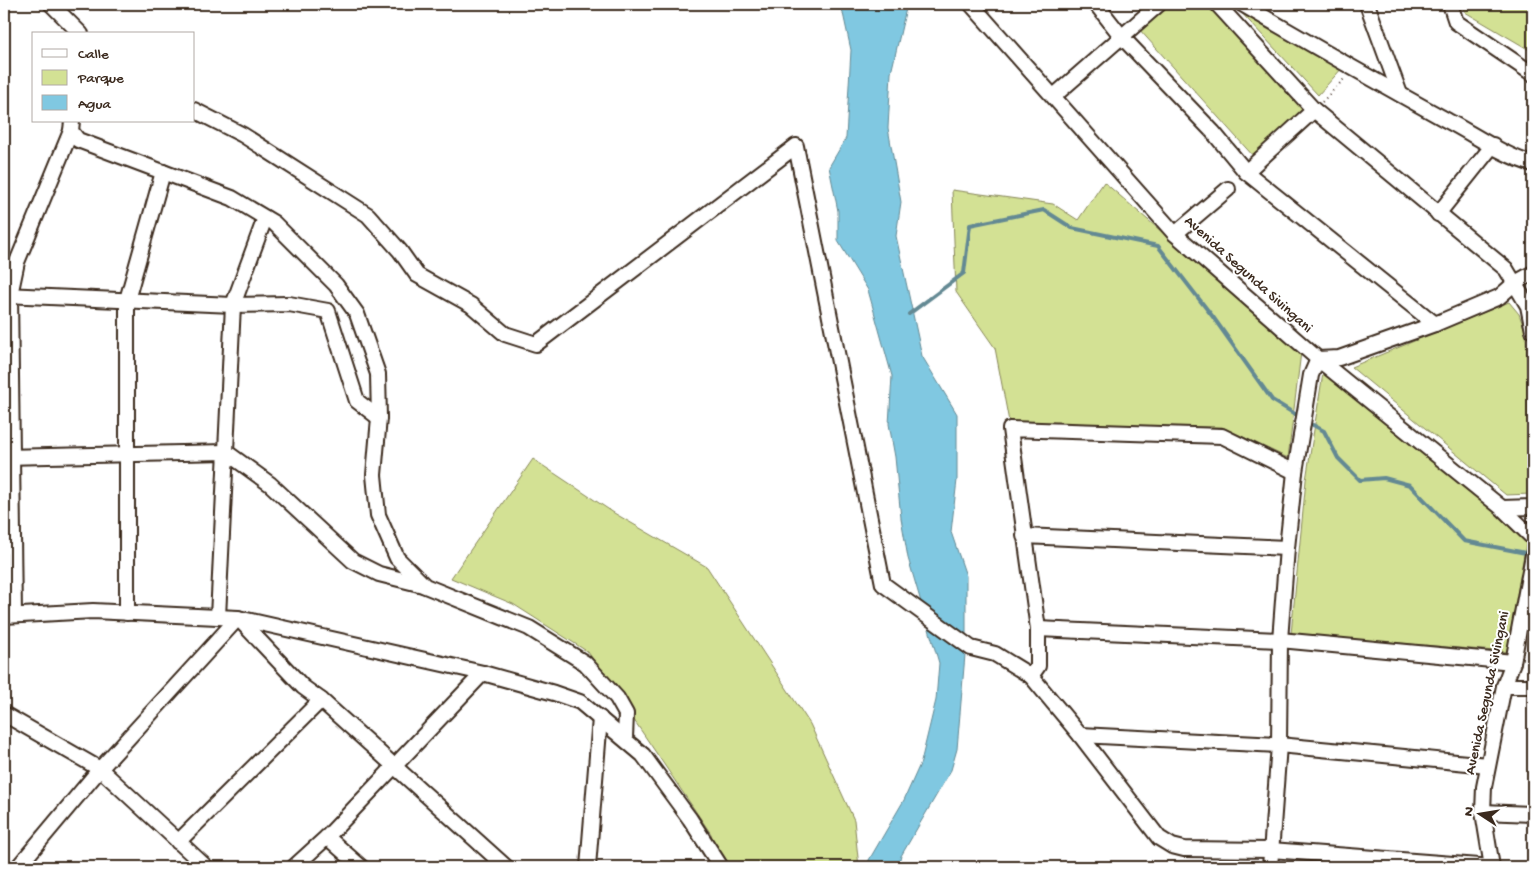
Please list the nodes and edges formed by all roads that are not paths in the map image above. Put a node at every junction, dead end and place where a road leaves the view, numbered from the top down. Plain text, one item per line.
1 (51, 4) edge
2 (971, 4) edge
3 (1096, 4) edge
4 (1159, 4) edge
5 (1217, 4) edge
6 (1242, 4) edge
7 (1367, 4) edge
8 (1450, 4) edge
9 (79, 32) edge
10 (1122, 37) junction
11 (1533, 74) edge
12 (1400, 94) junction
13 (1054, 96) junction
14 (195, 110) edge
15 (1314, 110) junction
16 (72, 126) edge
17 (1493, 145) junction
18 (1533, 164) edge
19 (163, 172) junction
20 (1246, 172) junction
21 (1228, 189) dead end
22 (1438, 214) junction
23 (265, 218) junction
24 (1175, 234) junction
25 (1533, 273) edge
26 (1515, 283) junction
27 (7, 295) edge
28 (127, 300) junction
29 (233, 305) junction
30 (1435, 324) junction
31 (1533, 331) edge
32 (1318, 359) junction
33 (379, 418) junction
34 (226, 452) junction
35 (127, 454) junction
36 (7, 457) edge
37 (1295, 472) junction
38 (1533, 507) edge
39 (1502, 508) junction
40 (1024, 536) junction
41 (1533, 538) edge
42 (1287, 548) junction
43 (1532, 560) edge
44 (425, 586) junction
45 (127, 613) junction
46 (9, 615) edge
47 (218, 617) junction
48 (238, 618) junction
49 (1038, 629) junction
50 (1280, 640) junction
51 (1513, 662) junction
52 (483, 673) junction
53 (1031, 676) junction
54 (1504, 686) junction
55 (1533, 686) edge
56 (321, 700) junction
57 (4, 714) edge
58 (600, 718) junction
59 (1080, 735) junction
60 (625, 738) junction
61 (1279, 745) junction
62 (1488, 765) junction
63 (395, 767) junction
64 (100, 769) junction
65 (1483, 812) junction
66 (1533, 814) edge
67 (327, 837) junction
68 (178, 842) junction
69 (1271, 850) junction
70 (18, 867) edge
71 (206, 867) edge
72 (294, 867) edge
73 (361, 867) edge
74 (506, 867) edge
75 (588, 867) edge
76 (722, 867) edge
77 (1270, 867) edge
78 (1492, 867) edge

1 - 9 street
2 - 13 street, Avenida Segunda Sivingani
3 - 10 street
4 - 10 street
5 - 15 street
6 - 12 street
7 - 12 street
8 - 11 street
10 - 13 street
10 - 20 street
12 - 17 street
13 - 24 street, Avenida Segunda Sivingani
14 - 53 street
15 - 20 street
15 - 22 street
16 - 19 street
16 - 27 street
17 - 18 street
17 - 22 street
19 - 23 street
19 - 28 street
20 - 30 street
21 - 24 street
22 - 26 street
23 - 29 street
23 - 33 street
24 - 32 street, Avenida Segunda Sivingani
25 - 26 street
26 - 30 street
26 - 31 street
27 - 28 street
27 - 36 street
28 - 29 street
28 - 35 street
29 - 33 street
29 - 34 street
30 - 32 street
32 - 37 street
32 - 39 street, Avenida Segunda Sivingani
33 - 44 street
34 - 35 street
34 - 44 street
34 - 47 street
35 - 36 street
35 - 45 street
36 - 46 street
37 - 40 street
37 - 42 street
38 - 39 street
39 - 41 street, Avenida Segunda Sivingani
40 - 42 street
40 - 49 street
42 - 50 street
43 - 51 street, Avenida Segunda Sivingani
44 - 60 street
45 - 46 street
45 - 47 street
47 - 48 street
48 - 52 street
48 - 56 street
48 - 64 street
49 - 50 street
49 - 53 street
50 - 51 street
50 - 61 street
51 - 54 street, Avenida Segunda Sivingani
52 - 58 street
52 - 63 street
53 - 59 street
54 - 55 street
54 - 62 street, Avenida Segunda Sivingani
56 - 63 street
56 - 68 street
57 - 64 street
58 - 60 street
58 - 75 street
59 - 61 street
59 - 69 street
60 - 76 street
61 - 62 street
61 - 69 street
62 - 65 street, Avenida Segunda Sivingani
63 - 67 street
63 - 74 street
64 - 68 street
64 - 70 street
65 - 66 street
65 - 78 street, Avenida Segunda Sivingani
67 - 72 street
67 - 73 street
68 - 71 street
69 - 77 street
69 - 78 street

